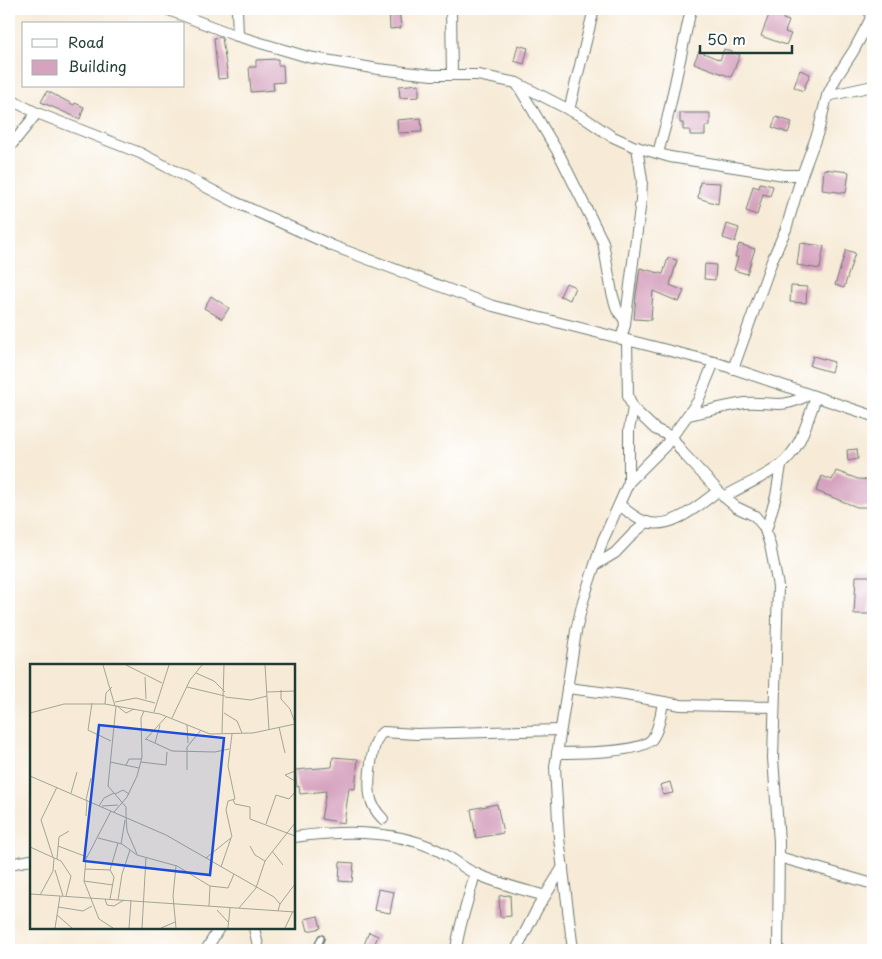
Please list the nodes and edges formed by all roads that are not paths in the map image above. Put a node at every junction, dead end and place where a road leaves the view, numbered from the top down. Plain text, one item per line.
1 (166, 9) edge
2 (237, 9) edge
3 (451, 9) edge
4 (594, 9) edge
5 (691, 9) edge
6 (871, 9) edge
7 (869, 32) edge
8 (238, 36) junction
9 (452, 75) junction
10 (517, 83) junction
11 (873, 86) edge
12 (827, 96) junction
13 (9, 99) edge
14 (569, 110) junction
15 (38, 113) junction
16 (637, 147) junction
17 (9, 148) edge
18 (658, 154) junction
19 (802, 175) junction
20 (625, 325) junction
21 (624, 340) junction
22 (714, 362) junction
23 (732, 369) junction
24 (813, 396) junction
25 (633, 408) junction
26 (688, 415) junction
27 (873, 416) edge
28 (672, 437) junction
29 (781, 465) junction
30 (629, 482) junction
31 (721, 494) junction
32 (620, 505) junction
33 (647, 522) junction
34 (766, 531) junction
35 (595, 565) junction
36 (567, 688) junction
37 (663, 702) junction
38 (774, 707) junction
39 (560, 730) junction
40 (557, 753) junction
41 (383, 819) dead end
42 (295, 837) edge
43 (779, 857) junction
44 (30, 860) edge
45 (9, 864) edge
46 (563, 867) junction
47 (475, 873) junction
48 (873, 884) edge
49 (545, 896) junction
50 (218, 929) edge
51 (254, 929) edge
52 (321, 938) dead end
53 (206, 950) edge
54 (259, 950) edge
55 (316, 950) edge
56 (456, 950) edge
57 (516, 950) edge
58 (574, 950) edge
59 (778, 950) edge

1 - 8 street
2 - 8 street
3 - 9 street
4 - 14 street
5 - 18 street
6 - 7 street
7 - 12 street
8 - 9 street
9 - 10 street
10 - 14 street
10 - 20 street
11 - 12 street
12 - 19 street
13 - 15 street
14 - 16 street
15 - 17 street
15 - 21 street
16 - 18 street
16 - 20 street
18 - 19 street
19 - 23 street
20 - 21 street
21 - 22 street
21 - 25 street
22 - 23 street
22 - 26 street
23 - 24 street
24 - 26 street
24 - 27 street
24 - 29 street
25 - 28 street
25 - 30 street
26 - 28 street
28 - 30 street
28 - 31 street
29 - 31 street
29 - 34 street
30 - 32 street
31 - 33 street
31 - 34 street
32 - 33 street
32 - 35 street
33 - 35 street
34 - 38 street
35 - 36 street
36 - 37 street
36 - 39 street
37 - 38 street
37 - 40 street
38 - 43 street
39 - 40 street
39 - 41 street
40 - 46 street
42 - 47 street
43 - 48 street
43 - 59 street
44 - 45 street
46 - 49 street
46 - 58 street
47 - 49 street
47 - 56 street
49 - 57 street
50 - 53 street
51 - 54 street
52 - 55 lane

